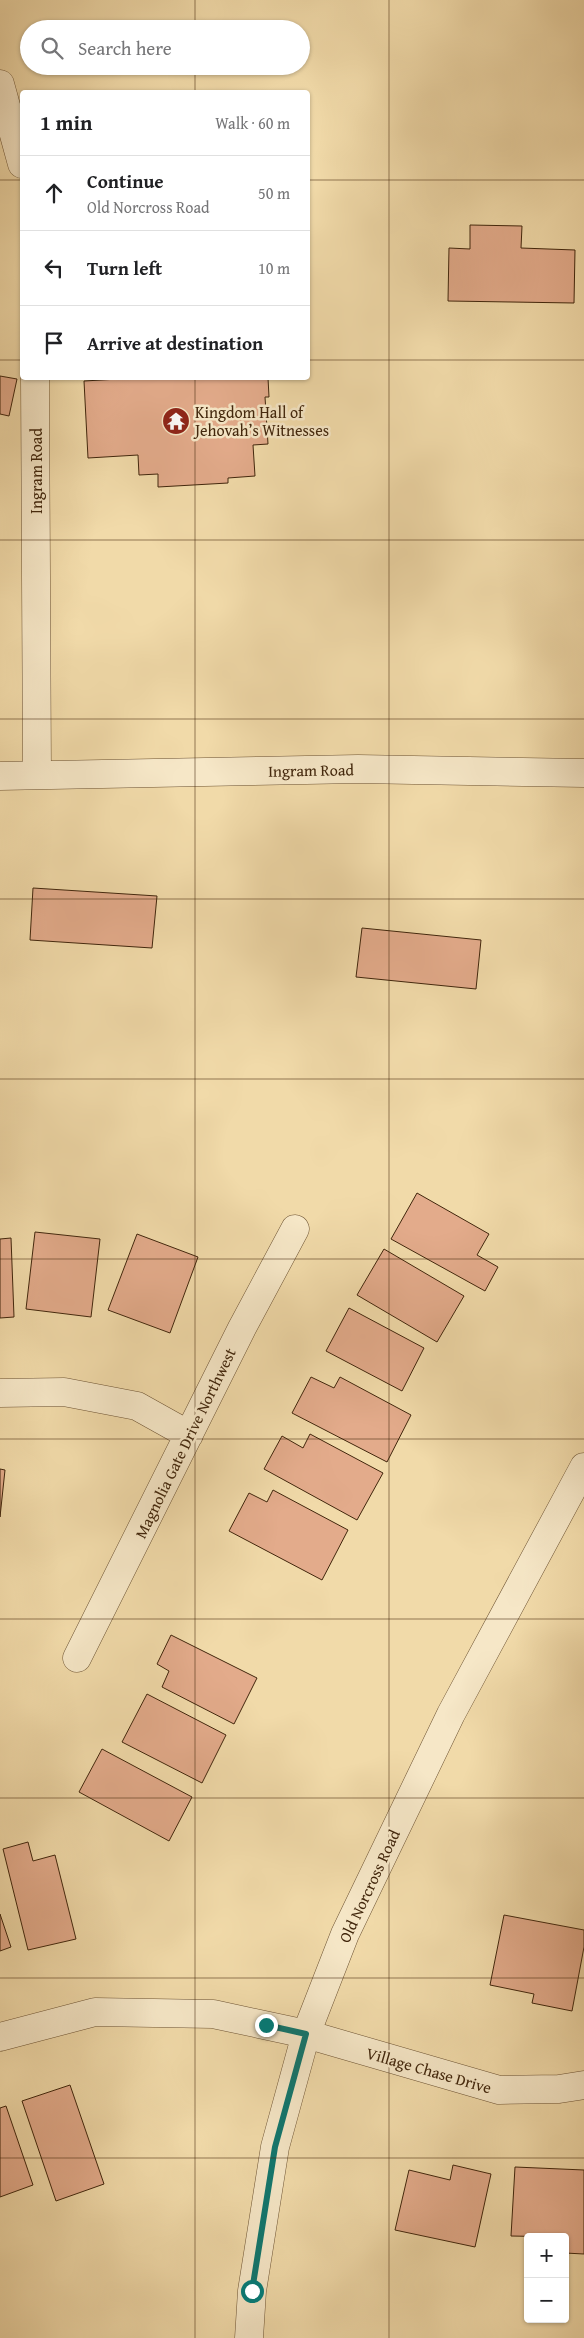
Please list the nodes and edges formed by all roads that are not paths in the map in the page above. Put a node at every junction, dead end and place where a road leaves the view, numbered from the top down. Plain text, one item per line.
1 (0, 84) edge
2 (20, 157) edge
3 (35, 380) edge
4 (584, 773) edge
5 (37, 774) junction
6 (0, 776) edge
7 (295, 1228) dead end
8 (0, 1393) edge
9 (190, 1435) junction
10 (584, 1467) edge
11 (77, 1658) dead end
12 (306, 2034) junction
13 (0, 2037) edge
14 (584, 2084) edge
15 (249, 2338) edge

1 - 2 street
3 - 5 street, Ingram Road
4 - 5 street, Ingram Road
5 - 6 street, Ingram Road
7 - 9 street, Magnolia Gate Drive Northwest
8 - 9 street
9 - 11 street, Magnolia Gate Drive Northwest
10 - 12 street, Old Norcross Road
12 - 13 street, Village Chase Drive
12 - 14 street, Village Chase Drive
12 - 15 street, Old Norcross Road

